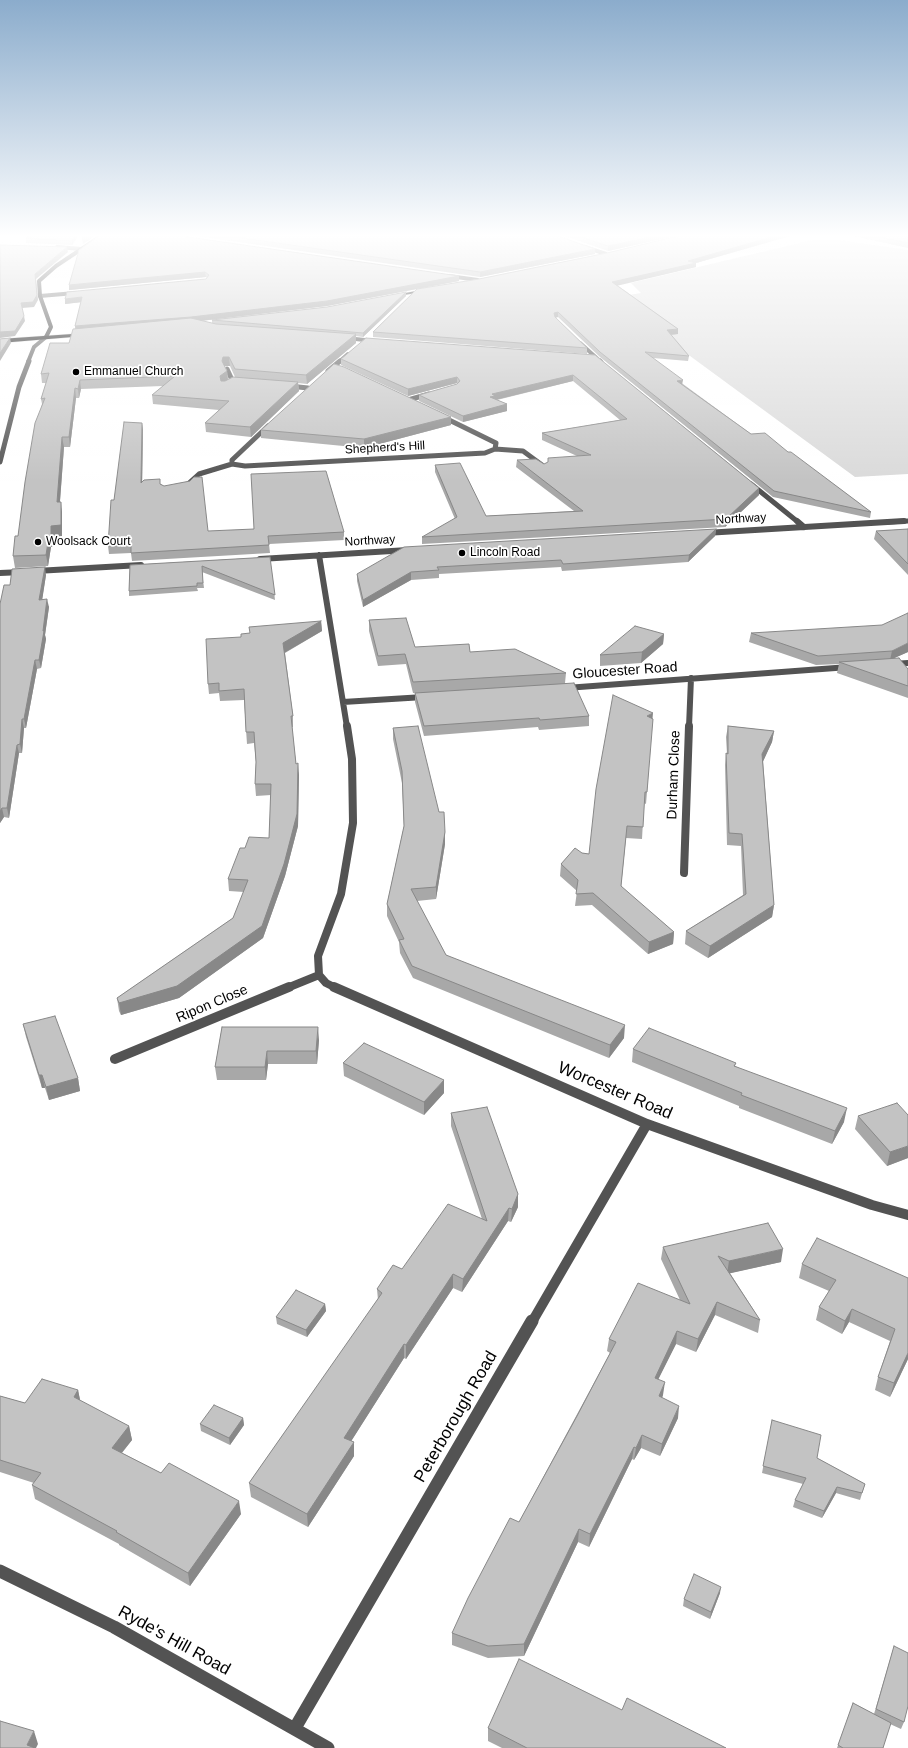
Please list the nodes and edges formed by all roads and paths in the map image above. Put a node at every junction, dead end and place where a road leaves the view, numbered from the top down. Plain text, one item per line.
1 (48, 318) edge
2 (93, 333) edge
3 (370, 335) edge
4 (573, 336) edge
5 (46, 337) junction
6 (341, 338) edge
7 (365, 340) junction
8 (0, 341) edge
9 (380, 341) edge
10 (359, 344) edge
11 (354, 349) edge
12 (587, 357) edge
13 (595, 358) junction
14 (334, 367) junction
15 (607, 367) edge
16 (227, 369) edge
17 (340, 369) edge
18 (324, 375) edge
19 (241, 382) edge
20 (313, 384) edge
21 (286, 386) edge
22 (308, 388) junction
23 (303, 393) edge
24 (435, 393) edge
25 (401, 397) edge
26 (408, 400) junction
27 (415, 403) edge
28 (435, 413) edge
29 (270, 424) edge
30 (495, 449) junction
31 (0, 462) edge
32 (232, 464) junction
33 (544, 467) edge
34 (747, 480) edge
35 (184, 485) edge
36 (908, 521) edge
37 (804, 527) junction
38 (701, 533) edge
39 (414, 550) edge
40 (319, 555) junction
41 (255, 559) edge
42 (152, 565) edge
43 (0, 573) edge
44 (908, 663) edge
45 (885, 664) edge
46 (854, 666) edge
47 (691, 678) junction
48 (557, 688) edge
49 (430, 696) edge
50 (343, 702) junction
51 (684, 873) dead end
52 (319, 975) junction
53 (115, 1059) dead end
54 (647, 1124) junction
55 (908, 1215) edge
56 (0, 1571) edge
57 (295, 1728) junction
58 (328, 1748) edge

1 - 5 street
2 - 5 main road
3 - 7 street
4 - 13 street
5 - 8 main road
5 - 31 street
6 - 7 street
7 - 9 street
7 - 10 street
11 - 14 street
12 - 13 street
13 - 15 street
14 - 17 street
14 - 18 street
16 - 19 street
20 - 22 street
21 - 22 street
22 - 23 street
24 - 26 street
25 - 26 street
26 - 27 street
28 - 30 street
29 - 32 street
30 - 32 street, Shepherd's Hill
30 - 33 street, Shepherd's Hill
32 - 35 street
34 - 37 street
36 - 37 street, Northway
37 - 38 street, Northway
39 - 40 street, Northway
40 - 41 street, Northway
40 - 50 street
42 - 43 street
44 - 45 street
46 - 47 street, Gloucester Road
47 - 48 street, Gloucester Road
47 - 51 street, Durham Close
49 - 50 street
50 - 52 street
52 - 53 street, Ripon Close
52 - 54 street, Worcester Road
54 - 55 street, Worcester Road
54 - 57 street, Peterborough Road
56 - 57 street, Ryde's Hill Road
57 - 58 street, Ryde's Hill Road

